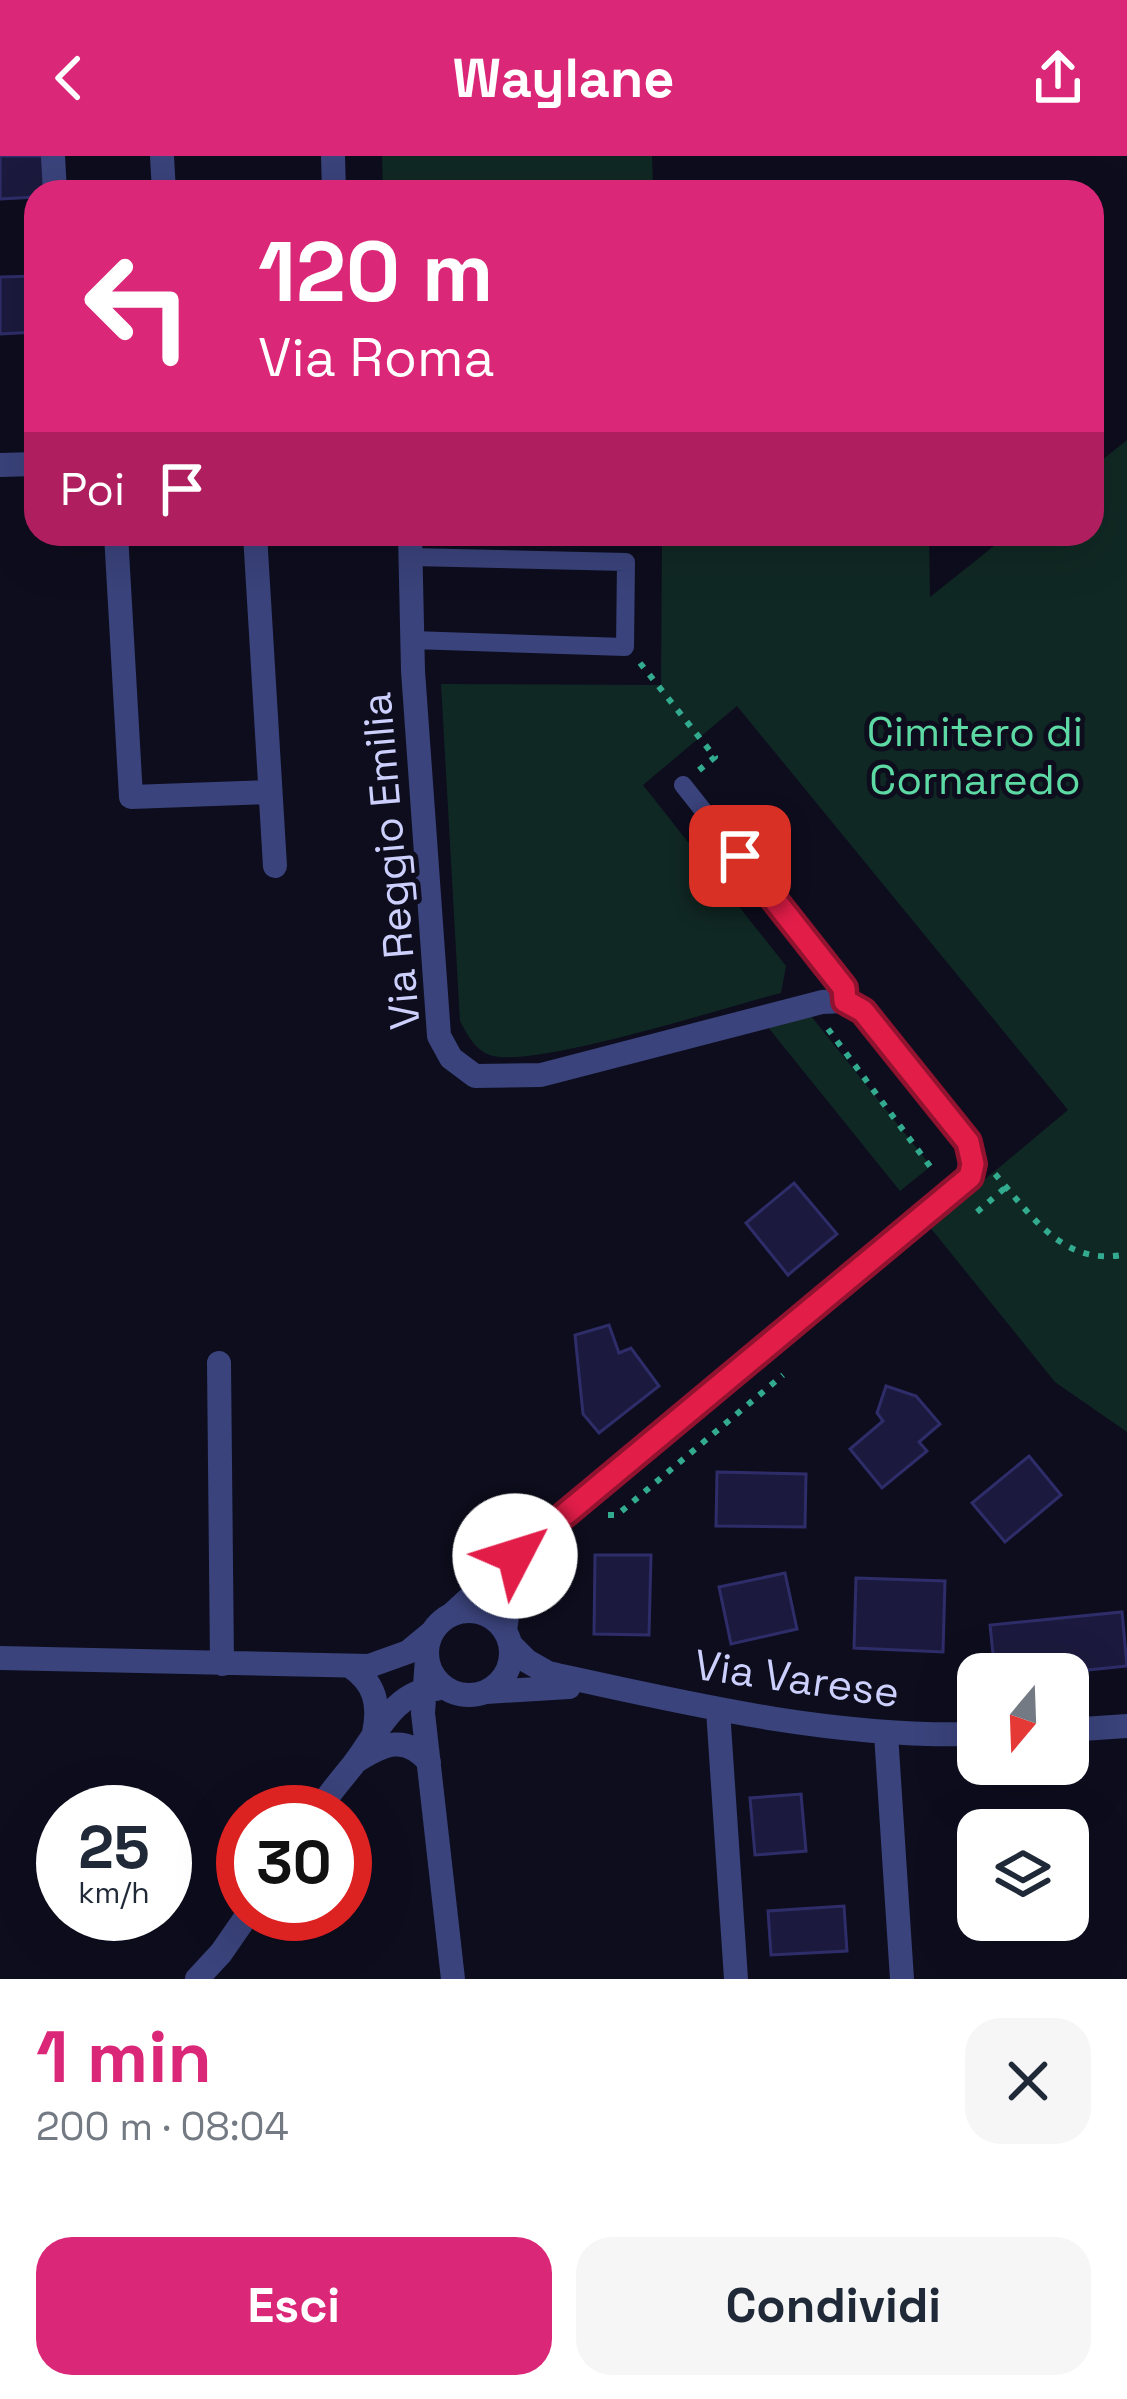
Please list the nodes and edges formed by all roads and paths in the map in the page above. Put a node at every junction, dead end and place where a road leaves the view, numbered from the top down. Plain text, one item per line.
1 (117, 546) edge
2 (256, 546) edge
3 (410, 546) edge
4 (423, 546) edge
5 (412, 640) junction
6 (625, 647) junction
7 (683, 784) joint
8 (270, 792) junction
9 (274, 866) dead end
10 (845, 1001) junction
11 (810, 1005) junction
12 (972, 1160) junction
13 (951, 1195) junction
14 (1127, 1254) edge
15 (219, 1364) dead end
16 (515, 1556) junction
17 (452, 1614) junction
18 (508, 1637) junction
19 (429, 1645) junction
20 (0, 1658) edge
21 (222, 1664) junction
22 (350, 1666) junction
23 (607, 1686) junction
24 (436, 1689) junction
25 (486, 1692) junction
26 (718, 1710) junction
27 (1127, 1726) edge
28 (1089, 1729) edge
29 (374, 1733) junction
30 (886, 1734) junction
31 (957, 1734) edge
32 (356, 1761) junction
33 (429, 1762) junction
34 (337, 1785) edge
35 (229, 1941) edge
36 (197, 1979) edge
37 (454, 1979) edge
38 (736, 1979) edge
39 (902, 1979) edge

1 - 8 street
2 - 8 street
3 - 5 street, Via Reggio Emilia
4 - 6 lane
5 - 6 lane
5 - 11 street, Via Reggio Emilia
6 - 7 path
7 - 10 lane
8 - 9 street
10 - 11 street, Via Reggio Emilia
10 - 12 street
11 - 13 path
12 - 13 street
12 - 14 path
13 - 16 street
15 - 21 street
16 - 17 street
16 - 18 street
17 - 18 street
17 - 19 street
18 - 23 street, Via Varese
18 - 25 street
19 - 22 street
19 - 24 street
20 - 21 street
21 - 22 street
22 - 29 street
23 - 25 street, Via Varese
23 - 26 street, Via Varese
24 - 25 street
24 - 29 street
24 - 33 street
26 - 30 street, Via Varese
26 - 38 street
27 - 28 street
29 - 32 street
30 - 31 street, Via Varese
30 - 39 street
32 - 33 street
32 - 34 street
33 - 37 street
35 - 36 street

